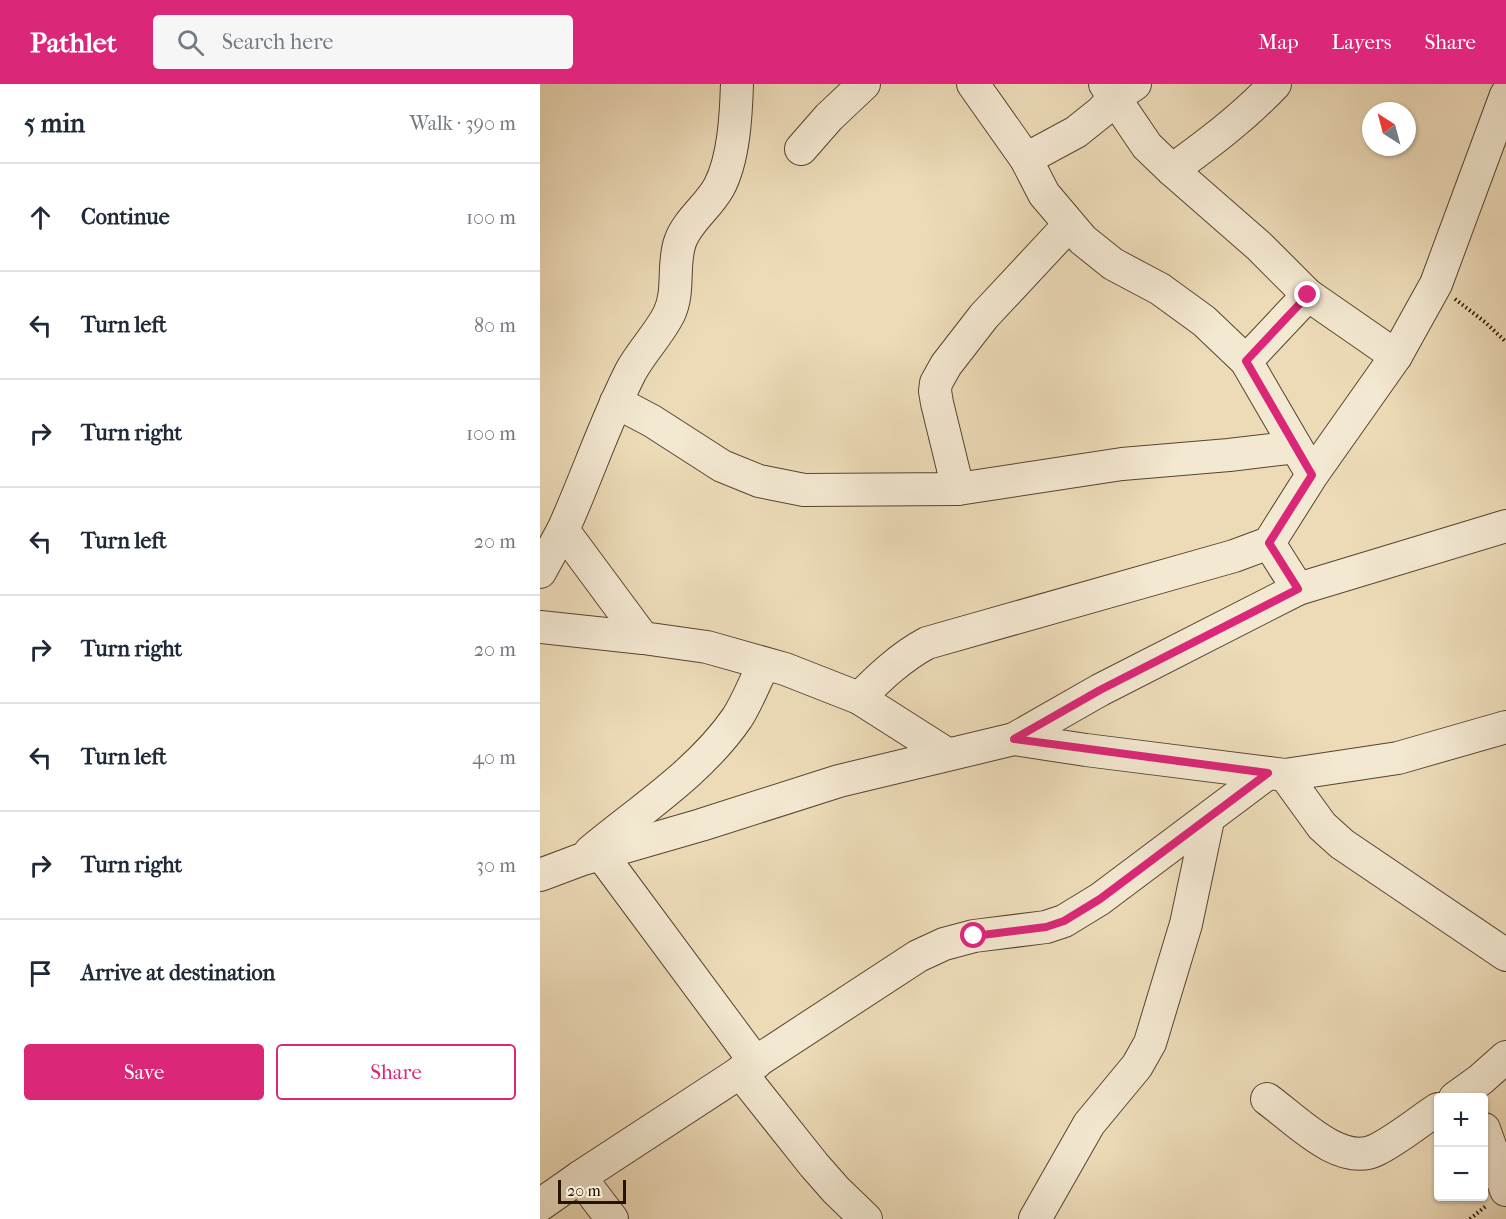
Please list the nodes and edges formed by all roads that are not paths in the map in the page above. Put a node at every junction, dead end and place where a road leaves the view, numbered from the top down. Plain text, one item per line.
1 (737, 84) edge
2 (864, 84) edge
3 (973, 84) edge
4 (1275, 84) edge
5 (1118, 88) edge
6 (1506, 95) edge
7 (801, 149) dead end
8 (1496, 155) edge
9 (1026, 159) junction
10 (1172, 170) junction
11 (1069, 225) junction
12 (1308, 295) junction
13 (1396, 356) junction
14 (1246, 361) junction
15 (616, 402) junction
16 (1296, 447) junction
17 (1312, 475) junction
18 (958, 489) junction
19 (1506, 526) edge
20 (563, 530) junction
21 (1269, 543) junction
22 (540, 572) edge
23 (1298, 589) junction
24 (540, 627) edge
25 (643, 638) junction
26 (764, 664) junction
27 (859, 698) junction
28 (1506, 727) edge
29 (1014, 739) junction
30 (948, 754) junction
31 (1277, 774) junction
32 (1208, 820) junction
33 (590, 857) junction
34 (540, 875) edge
35 (1506, 955) edge
36 (1506, 1057) edge
37 (748, 1068) junction
38 (1467, 1093) edge
39 (1267, 1099) dead end
40 (1434, 1112) edge
41 (1488, 1141) edge
42 (580, 1176) junction
43 (1506, 1190) edge
44 (540, 1205) edge
45 (612, 1219) edge
46 (866, 1219) edge
47 (1035, 1219) edge

1 - 15 street
2 - 7 street
3 - 9 street
4 - 10 street
5 - 9 street
5 - 10 street
6 - 8 street
8 - 13 street
9 - 11 street
10 - 12 street
11 - 14 street
11 - 18 street
12 - 13 street
12 - 14 street
13 - 17 street
14 - 16 street
15 - 18 street
15 - 20 street
16 - 17 street
16 - 18 street
17 - 21 street
19 - 23 street
20 - 22 street
20 - 25 street
21 - 23 street
21 - 27 street
23 - 29 street
24 - 25 street
25 - 26 street
26 - 27 street
26 - 33 street
27 - 30 street
28 - 31 street
29 - 30 street
29 - 31 street
30 - 33 street
31 - 32 street
31 - 35 street
32 - 37 street
32 - 47 street
33 - 34 street
33 - 37 street
36 - 38 street
37 - 42 street
37 - 46 street
39 - 40 street
41 - 43 street
42 - 44 street
42 - 45 street

